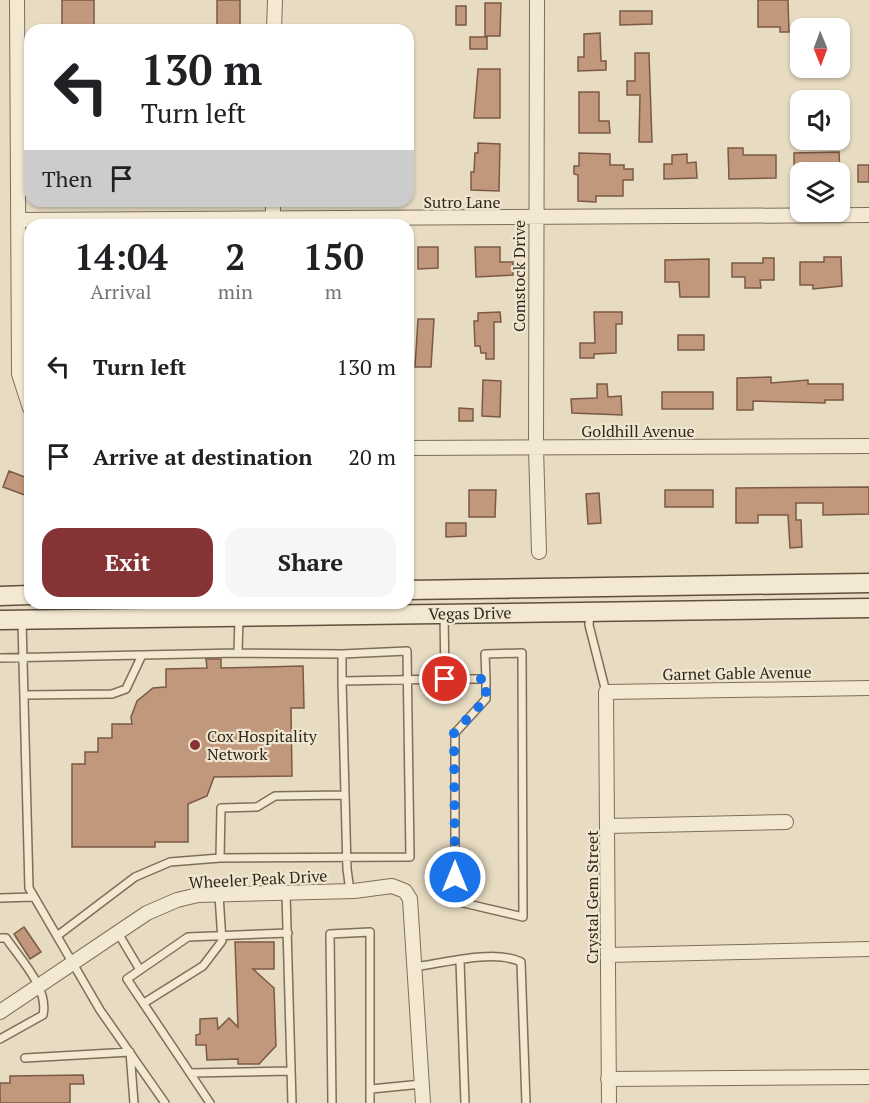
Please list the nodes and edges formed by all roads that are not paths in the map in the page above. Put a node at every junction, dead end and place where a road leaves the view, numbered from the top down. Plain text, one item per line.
1 (17, 0) edge
2 (274, 0) edge
3 (537, 0) edge
4 (274, 24) edge
5 (273, 207) edge
6 (869, 215) edge
7 (536, 218) junction
8 (273, 219) joint
9 (18, 220) junction
10 (24, 220) edge
11 (24, 389) edge
12 (869, 446) edge
13 (414, 448) edge
14 (536, 448) junction
15 (539, 552) dead end
16 (869, 583) edge
17 (414, 590) edge
18 (443, 590) junction
19 (0, 596) edge
20 (24, 596) edge
21 (869, 608) edge
22 (590, 612) junction
23 (444, 614) junction
24 (238, 616) junction
25 (22, 619) junction
26 (0, 620) edge
27 (238, 653) junction
28 (342, 654) junction
29 (142, 655) junction
30 (23, 657) junction
31 (0, 658) edge
32 (445, 679) junction
33 (486, 679) junction
34 (409, 680) junction
35 (342, 681) junction
36 (869, 688) edge
37 (606, 692) junction
38 (24, 695) junction
39 (345, 795) junction
40 (786, 822) dead end
41 (608, 826) junction
42 (220, 858) junction
43 (346, 858) junction
44 (350, 891) junction
45 (286, 893) junction
46 (219, 894) junction
47 (34, 897) junction
48 (0, 898) edge
49 (118, 933) junction
50 (288, 933) junction
51 (222, 935) junction
52 (57, 936) junction
53 (0, 938) edge
54 (869, 949) edge
55 (608, 955) junction
56 (460, 961) junction
57 (73, 963) junction
58 (415, 967) junction
59 (140, 970) junction
60 (39, 986) junction
61 (144, 1003) junction
62 (0, 1012) edge
63 (0, 1039) edge
64 (130, 1052) junction
65 (25, 1058) dead end
66 (290, 1071) junction
67 (190, 1073) junction
68 (869, 1077) edge
69 (608, 1078) junction
70 (422, 1084) junction
71 (371, 1089) junction
72 (134, 1103) edge
73 (165, 1103) edge
74 (210, 1103) edge
75 (292, 1103) edge
76 (332, 1103) edge
77 (370, 1103) edge
78 (423, 1103) edge
79 (465, 1103) edge
80 (526, 1103) edge
81 (609, 1103) edge

1 - 9 street
2 - 4 street
3 - 7 street, Comstock Drive
5 - 8 street
6 - 7 street, Sutro Lane
7 - 8 street, Sutro Lane
7 - 14 street, Comstock Drive
9 - 10 street, Sutro Lane
9 - 11 street
12 - 14 street, Goldhill Avenue
13 - 14 street, Goldhill Avenue
14 - 15 street, Comstock Drive
16 - 18 main road, Vegas Drive
17 - 18 main road, Vegas Drive
18 - 23 main road
19 - 20 main road
21 - 22 main road, Vegas Drive
22 - 23 main road, Vegas Drive
22 - 37 lane
23 - 24 main road, Vegas Drive
23 - 32 lane
24 - 25 main road, Vegas Drive
24 - 27 lane
25 - 26 main road, Vegas Drive
25 - 30 lane
27 - 28 lane
27 - 29 lane
28 - 34 lane
28 - 35 lane
29 - 30 lane
29 - 38 lane
30 - 31 lane
30 - 38 lane
32 - 33 lane
32 - 34 lane
33 - 33 lane
34 - 35 lane
34 - 43 lane
35 - 39 lane
36 - 37 street, Garnet Gable Avenue
37 - 41 street, Crystal Gem Street
38 - 47 lane
39 - 42 lane
39 - 43 lane
40 - 41 street
41 - 55 street, Crystal Gem Street
42 - 43 lane
42 - 52 lane
43 - 44 lane
44 - 45 street, Wheeler Peak Drive
44 - 58 street, Wheeler Peak Drive
45 - 46 street, Wheeler Peak Drive
45 - 50 lane
46 - 49 street, Wheeler Peak Drive
46 - 51 lane
47 - 48 lane
47 - 52 lane
49 - 57 street, Wheeler Peak Drive
49 - 59 lane
50 - 51 lane
50 - 66 lane
51 - 59 lane
51 - 61 lane
52 - 57 lane
53 - 60 lane
54 - 55 street
55 - 69 street, Crystal Gem Street
56 - 58 lane
56 - 79 lane
56 - 80 lane
57 - 60 street, Wheeler Peak Drive
57 - 64 lane
58 - 70 street
59 - 61 lane
60 - 62 street, Wheeler Peak Drive
60 - 63 lane
61 - 67 lane
64 - 65 lane
64 - 72 lane
64 - 73 lane
66 - 67 lane
66 - 75 lane
67 - 74 lane
68 - 69 street
69 - 81 street, Crystal Gem Street
70 - 71 lane
70 - 78 street
71 - 76 lane
71 - 77 lane

